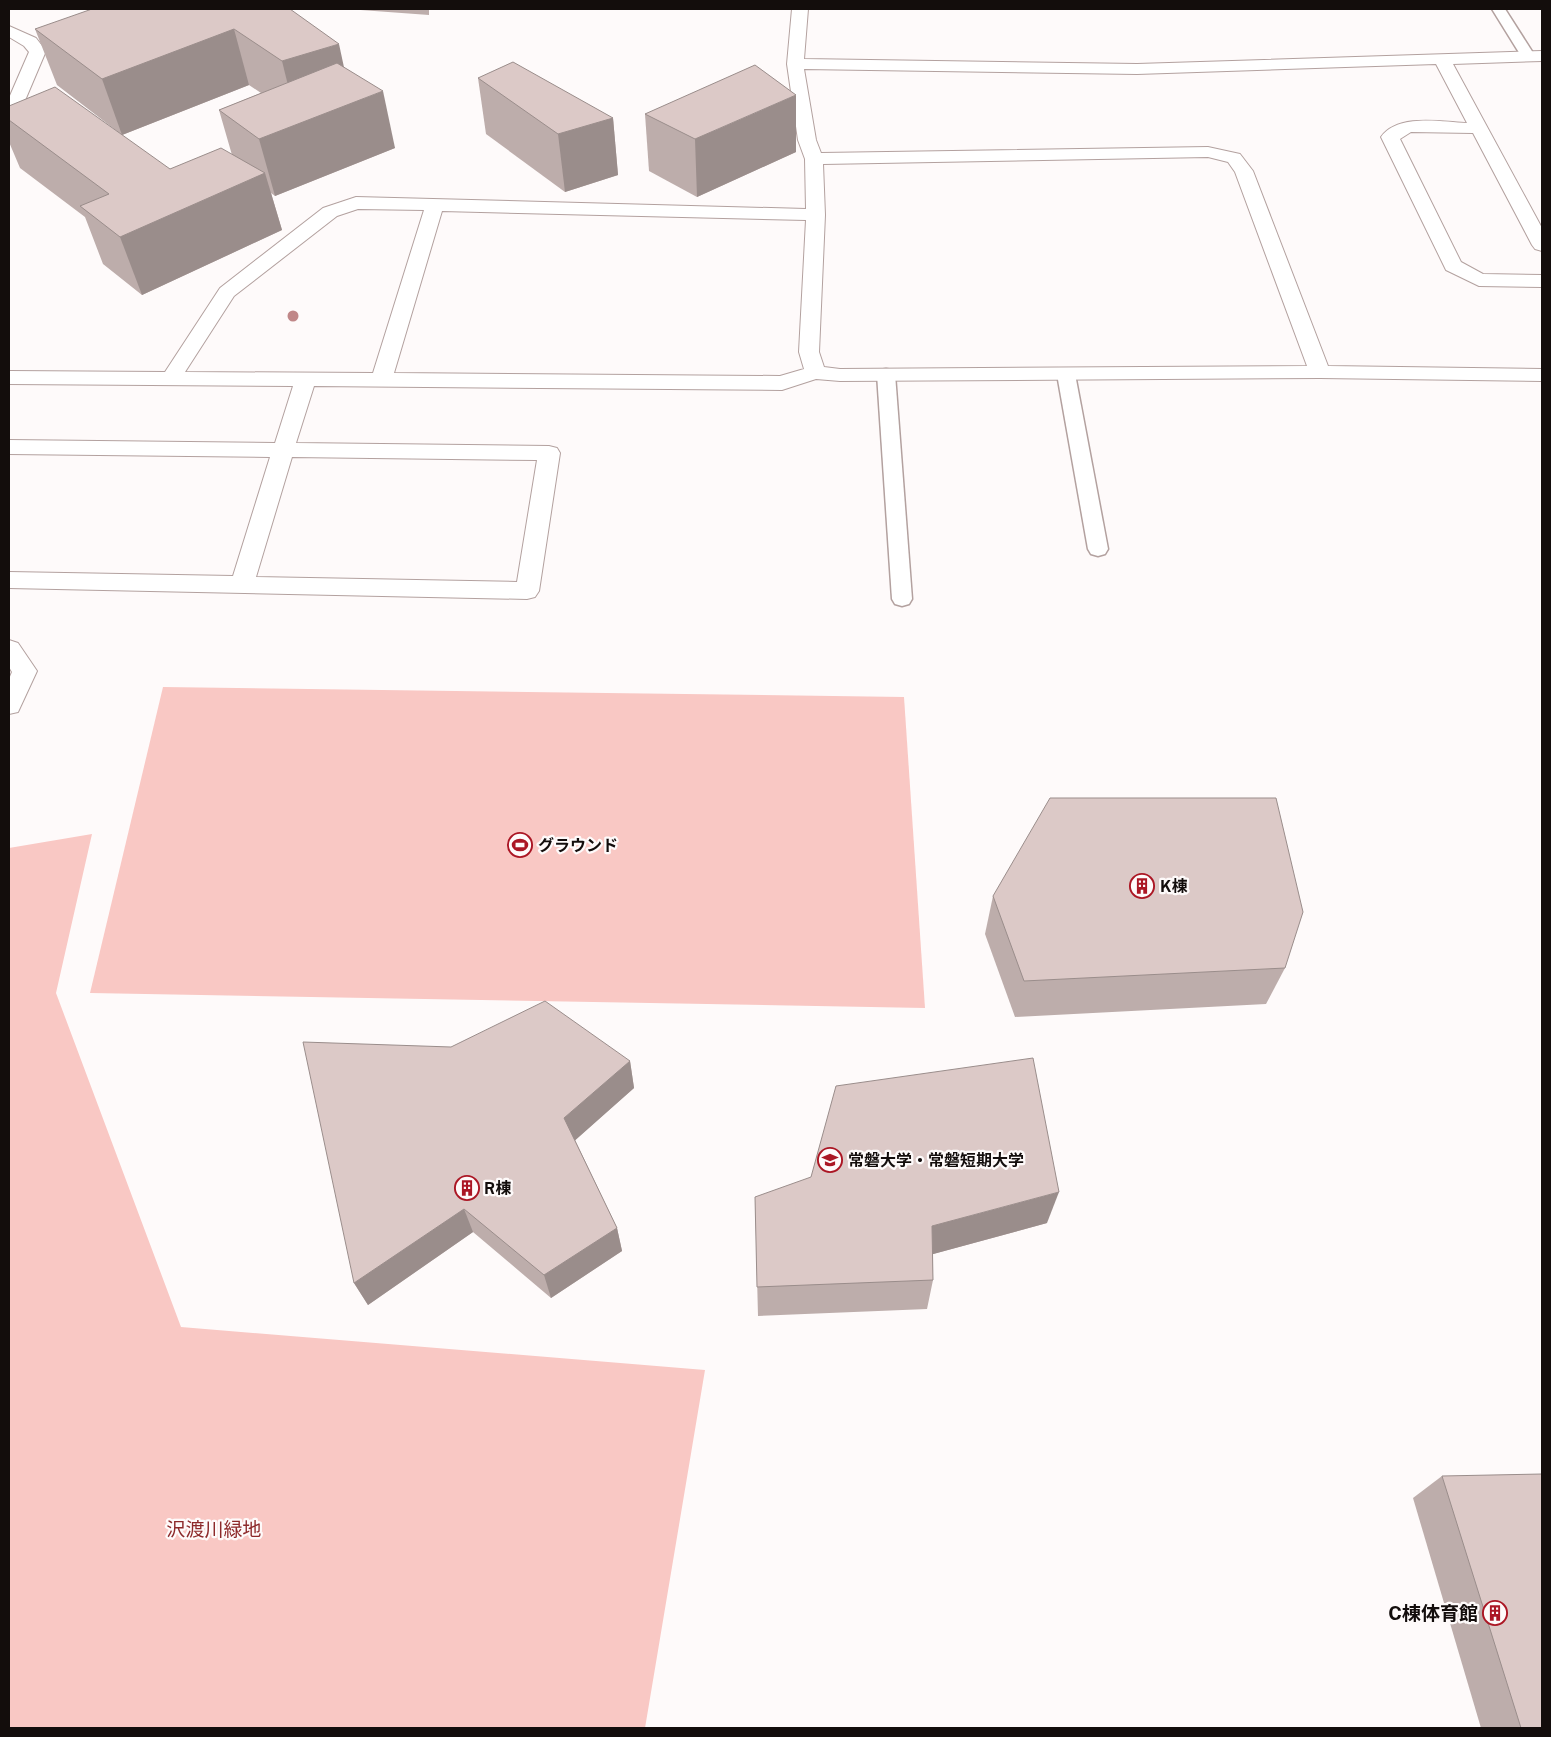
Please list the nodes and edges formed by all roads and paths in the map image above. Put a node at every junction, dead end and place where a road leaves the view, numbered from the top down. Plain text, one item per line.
1 (800, 9) edge
2 (1499, 9) edge
3 (9, 31) edge
4 (1535, 56) edge
5 (1441, 58) junction
6 (795, 64) junction
7 (9, 118) edge
8 (1478, 128) junction
9 (814, 159) junction
10 (435, 204) junction
11 (816, 215) junction
12 (1542, 244) edge
13 (1542, 281) edge
14 (815, 372) junction
15 (1320, 372) junction
16 (886, 374) junction
17 (1066, 374) junction
18 (1542, 375) edge
19 (9, 377) edge
20 (170, 378) junction
21 (305, 380) junction
22 (381, 381) junction
23 (9, 447) edge
24 (282, 449) junction
25 (1098, 549) dead end
26 (9, 580) edge
27 (242, 584) junction
28 (902, 599) dead end
29 (9, 649) edge
30 (9, 706) edge

1 - 6 street
2 - 4 lane
3 - 7 street
4 - 5 street
5 - 6 street
5 - 8 street
6 - 9 street
8 - 12 street
8 - 13 street
9 - 11 street
9 - 15 street
10 - 11 street
10 - 20 street
10 - 22 street
11 - 14 street
14 - 16 street
14 - 22 street
15 - 17 street
15 - 18 street
16 - 17 street
16 - 28 lane
17 - 25 lane
19 - 20 street
20 - 21 street
21 - 22 street
21 - 24 street
23 - 24 street
24 - 27 street
24 - 27 street
26 - 27 street
29 - 30 street

